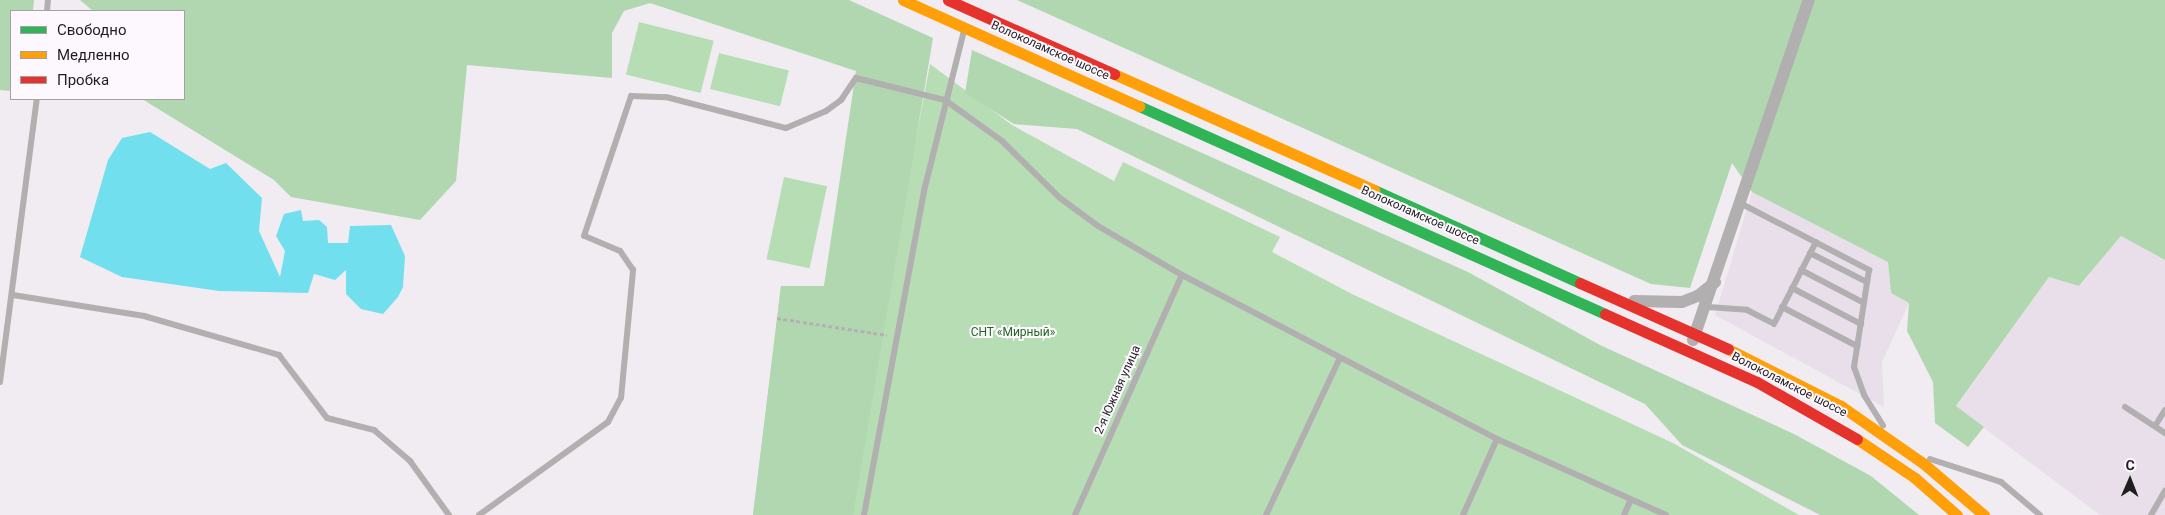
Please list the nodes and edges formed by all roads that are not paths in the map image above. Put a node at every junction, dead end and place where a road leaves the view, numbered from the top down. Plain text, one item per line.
1 (903, 0) edge
2 (948, 0) edge
3 (1809, 0) edge
4 (973, 11) junction
5 (965, 28) junction
6 (37, 100) edge
7 (945, 100) junction
8 (1737, 202) junction
9 (1816, 242) junction
10 (1810, 253) junction
11 (1801, 270) junction
12 (1182, 275) junction
13 (1715, 282) junction
14 (1867, 282) junction
15 (1792, 288) junction
16 (13, 295) junction
17 (1622, 300) junction
18 (1864, 303) junction
19 (1782, 307) junction
20 (1708, 308) junction
21 (1861, 324) junction
22 (1696, 333) junction
23 (1857, 346) junction
24 (1689, 352) junction
25 (1339, 360) junction
26 (0, 382) edge
27 (2125, 407) dead end
28 (2165, 410) edge
29 (2155, 426) junction
30 (2165, 433) edge
31 (1497, 439) junction
32 (1892, 441) junction
33 (1913, 455) junction
34 (2165, 491) edge
35 (1631, 499) junction
36 (449, 515) edge
37 (479, 515) edge
38 (864, 515) edge
39 (1074, 515) edge
40 (1266, 515) edge
41 (1463, 515) edge
42 (1624, 515) edge
43 (1666, 515) edge
44 (1957, 515) edge
45 (1984, 515) edge
46 (2040, 515) edge
47 (2150, 515) edge

1 - 5 main road, Волоколамское шоссе
2 - 4 main road, Волоколамское шоссе
3 - 8 street
4 - 5 lane
4 - 17 main road, Волоколамское шоссе
5 - 7 lane
5 - 24 main road, Волоколамское шоссе
6 - 16 lane
7 - 12 lane
7 - 37 lane
7 - 38 lane
8 - 9 lane
8 - 13 street
9 - 10 lane
9 - 14 lane
10 - 11 lane
10 - 14 lane
11 - 15 lane
11 - 18 lane
12 - 25 lane
12 - 39 lane, 2-я Южная улица
13 - 17 street
13 - 20 street
14 - 18 lane
15 - 19 lane
15 - 21 lane
16 - 26 lane
16 - 36 lane
17 - 22 main road, Волоколамское шоссе
18 - 21 lane
19 - 20 lane
19 - 23 lane
20 - 22 street
21 - 23 lane
22 - 24 street
22 - 32 main road, Волоколамское шоссе
23 - 32 lane
24 - 44 main road, Волоколамское шоссе
25 - 31 lane
25 - 40 lane
27 - 29 lane
28 - 29 lane
29 - 30 lane
31 - 35 lane
31 - 41 lane
32 - 33 main road, Волоколамское шоссе
33 - 45 main road, Волоколамское шоссе
33 - 46 lane
34 - 47 lane
35 - 42 lane
35 - 43 lane

